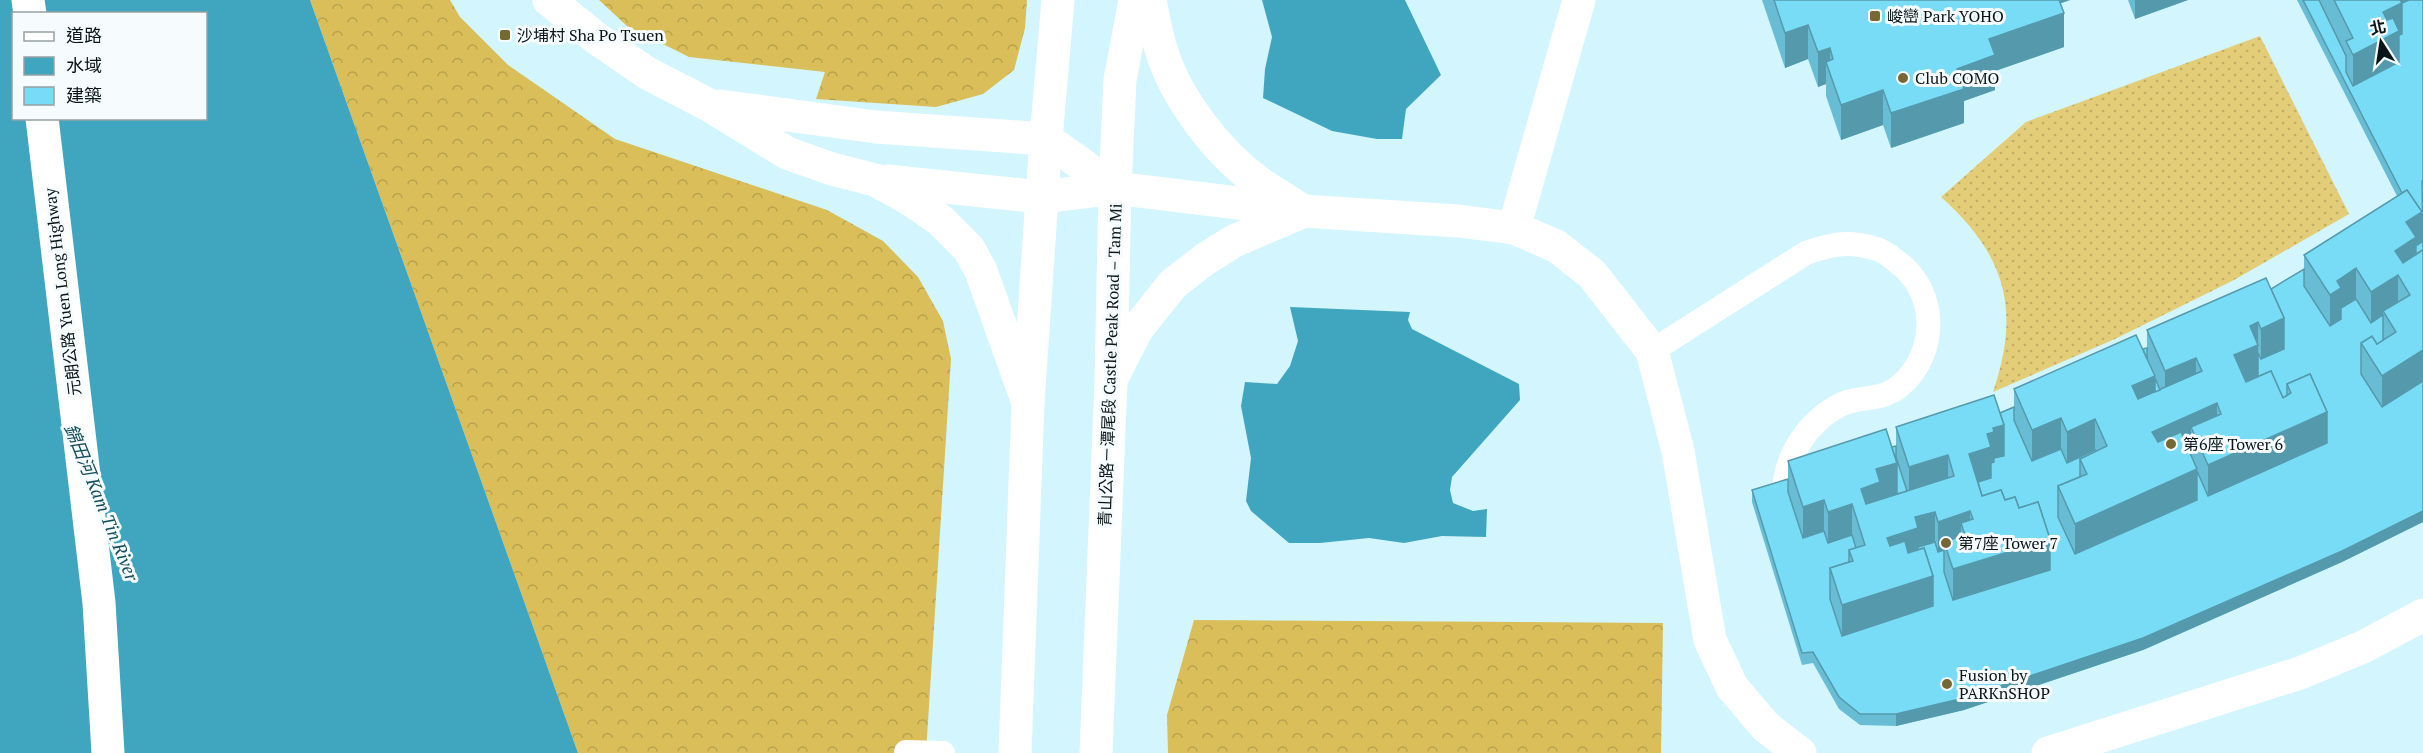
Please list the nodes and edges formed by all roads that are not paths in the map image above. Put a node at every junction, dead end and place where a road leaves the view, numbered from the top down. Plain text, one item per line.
1 (549, 0) edge
2 (1058, 0) edge
3 (1135, 0) edge
4 (1150, 0) edge
5 (1579, 0) edge
6 (707, 105) junction
7 (42, 120) edge
8 (1046, 139) junction
9 (875, 180) junction
10 (1115, 188) junction
11 (1041, 197) junction
12 (1303, 211) junction
13 (1514, 228) junction
14 (1652, 351) junction
15 (1111, 380) junction
16 (1028, 403) junction
17 (1791, 528) edge
18 (2423, 615) edge
19 (906, 752) dead end
20 (108, 753) edge
21 (943, 753) edge
22 (1015, 753) edge
23 (1096, 753) edge
24 (1800, 753) edge
25 (2048, 753) edge

1 - 6 main road
2 - 8 main road
3 - 10 main road
4 - 12 main road
5 - 13 main road
6 - 8 main road
6 - 9 main road
7 - 20 main road, 元朗公路 Yuen Long Highway
8 - 10 main road, 青山公路－潭尾段 Castle Peak Road – Tam Mi
8 - 11 main road
9 - 11 main road
9 - 16 main road
10 - 11 main road
10 - 12 main road
10 - 15 main road, 青山公路－潭尾段 Castle Peak Road – Tam Mi
11 - 16 main road
12 - 13 main road
12 - 15 main road
13 - 14 main road
14 - 17 lane
14 - 24 main road
15 - 23 main road, 青山公路－潭尾段 Castle Peak Road – Tam Mi
16 - 22 main road
18 - 25 main road
19 - 21 lane

